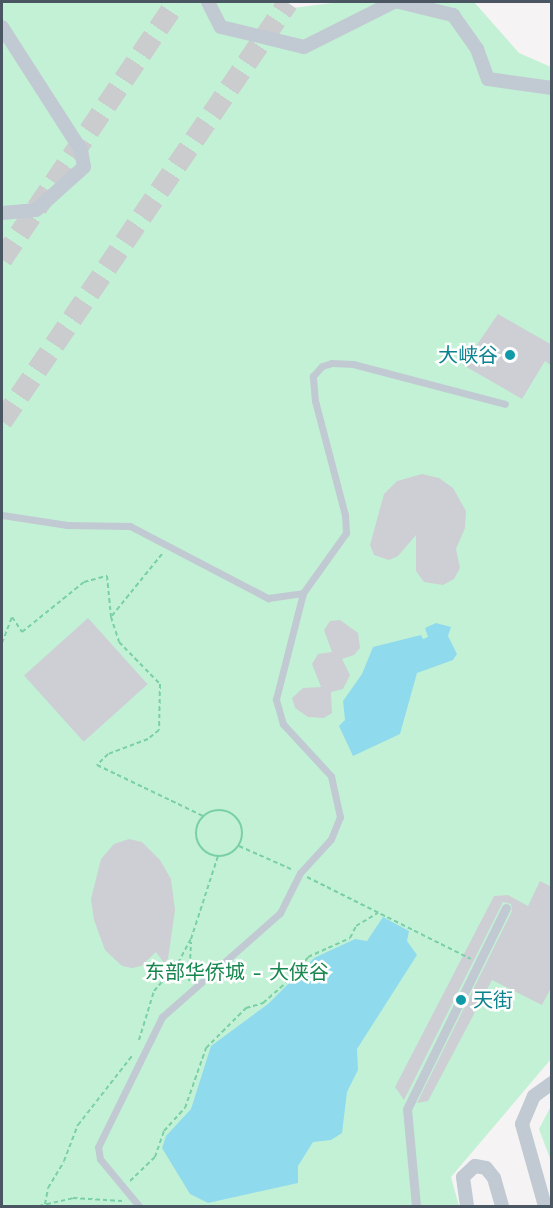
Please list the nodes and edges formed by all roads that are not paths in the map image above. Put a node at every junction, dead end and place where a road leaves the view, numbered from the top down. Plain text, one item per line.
1 (208, 2) edge
2 (394, 2) edge
3 (399, 2) edge
4 (2, 27) edge
5 (552, 88) edge
6 (2, 213) edge
7 (505, 404) dead end
8 (2, 515) edge
9 (303, 593) junction
10 (506, 908) dead end
11 (552, 1083) edge
12 (139, 1206) edge
13 (416, 1206) edge
14 (467, 1206) edge
15 (502, 1206) edge
16 (545, 1206) edge

1 - 2 street
3 - 5 street
4 - 6 street
7 - 9 lane
8 - 9 lane
9 - 12 lane
10 - 13 street
11 - 16 street
14 - 15 street

